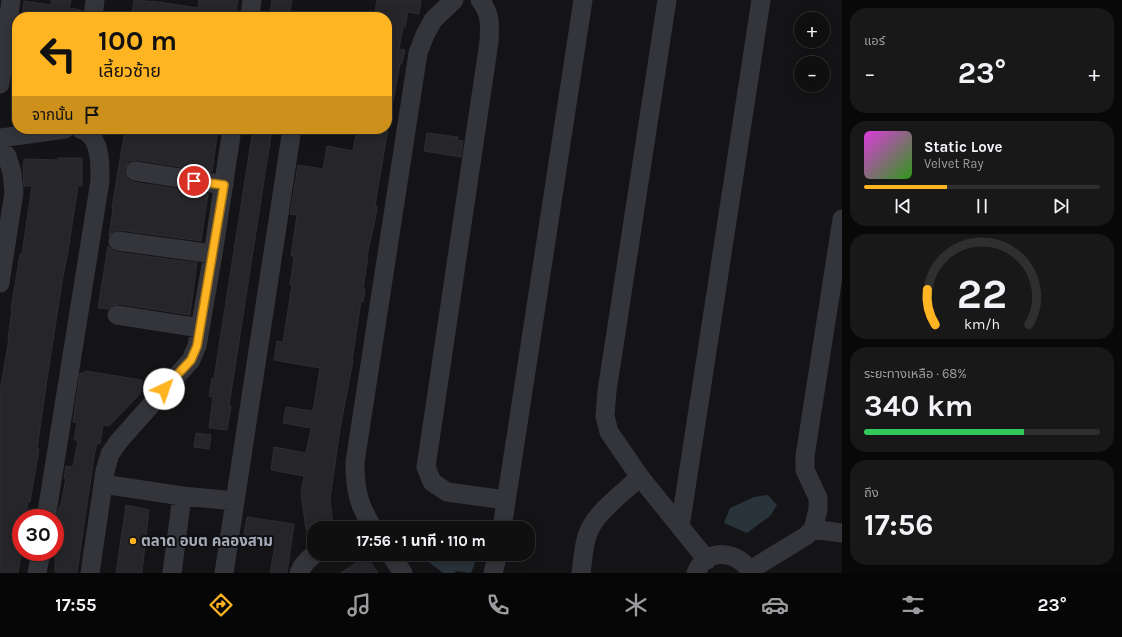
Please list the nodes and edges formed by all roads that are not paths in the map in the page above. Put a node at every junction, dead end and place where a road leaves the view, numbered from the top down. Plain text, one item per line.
1 (11, 0) edge
2 (95, 0) edge
3 (252, 0) edge
4 (454, 0) edge
5 (480, 0) edge
6 (583, 0) edge
7 (667, 0) edge
8 (761, 0) edge
9 (93, 12) edge
10 (251, 12) edge
11 (0, 84) edge
12 (29, 134) edge
13 (89, 134) edge
14 (231, 134) edge
15 (291, 134) edge
16 (0, 138) edge
17 (0, 148) edge
18 (135, 171) dead end
19 (224, 185) junction
20 (842, 219) edge
21 (118, 241) dead end
22 (213, 254) junction
23 (0, 283) edge
24 (117, 315) dead end
25 (200, 328) junction
26 (640, 478) junction
27 (103, 484) junction
28 (182, 496) junction
29 (506, 500) junction
30 (235, 501) junction
31 (47, 509) edge
32 (365, 521) edge
33 (503, 521) edge
34 (680, 527) junction
35 (813, 529) junction
36 (842, 533) edge
37 (307, 560) edge
38 (39, 561) edge
39 (395, 561) edge
40 (497, 561) edge
41 (701, 566) edge
42 (751, 572) edge
43 (37, 573) edge
44 (90, 573) edge
45 (172, 573) edge
46 (224, 573) edge
47 (299, 573) edge
48 (403, 573) edge
49 (494, 573) edge
50 (581, 573) edge

1 - 11 street
2 - 9 street
3 - 10 street
4 - 32 street
5 - 29 street
6 - 29 street
7 - 26 street
8 - 34 street
12 - 16 street
13 - 31 street
14 - 19 street
15 - 30 street
17 - 23 street
18 - 19 street
19 - 22 street
20 - 35 street
21 - 22 street
22 - 25 street
24 - 25 street
25 - 27 street
26 - 34 street
26 - 50 street
27 - 28 street
27 - 44 street
28 - 30 street
28 - 45 street
29 - 33 street
30 - 46 street
34 - 41 street
35 - 36 street
35 - 42 street
37 - 47 street
38 - 43 street
39 - 48 street
40 - 49 street
41 - 42 street

